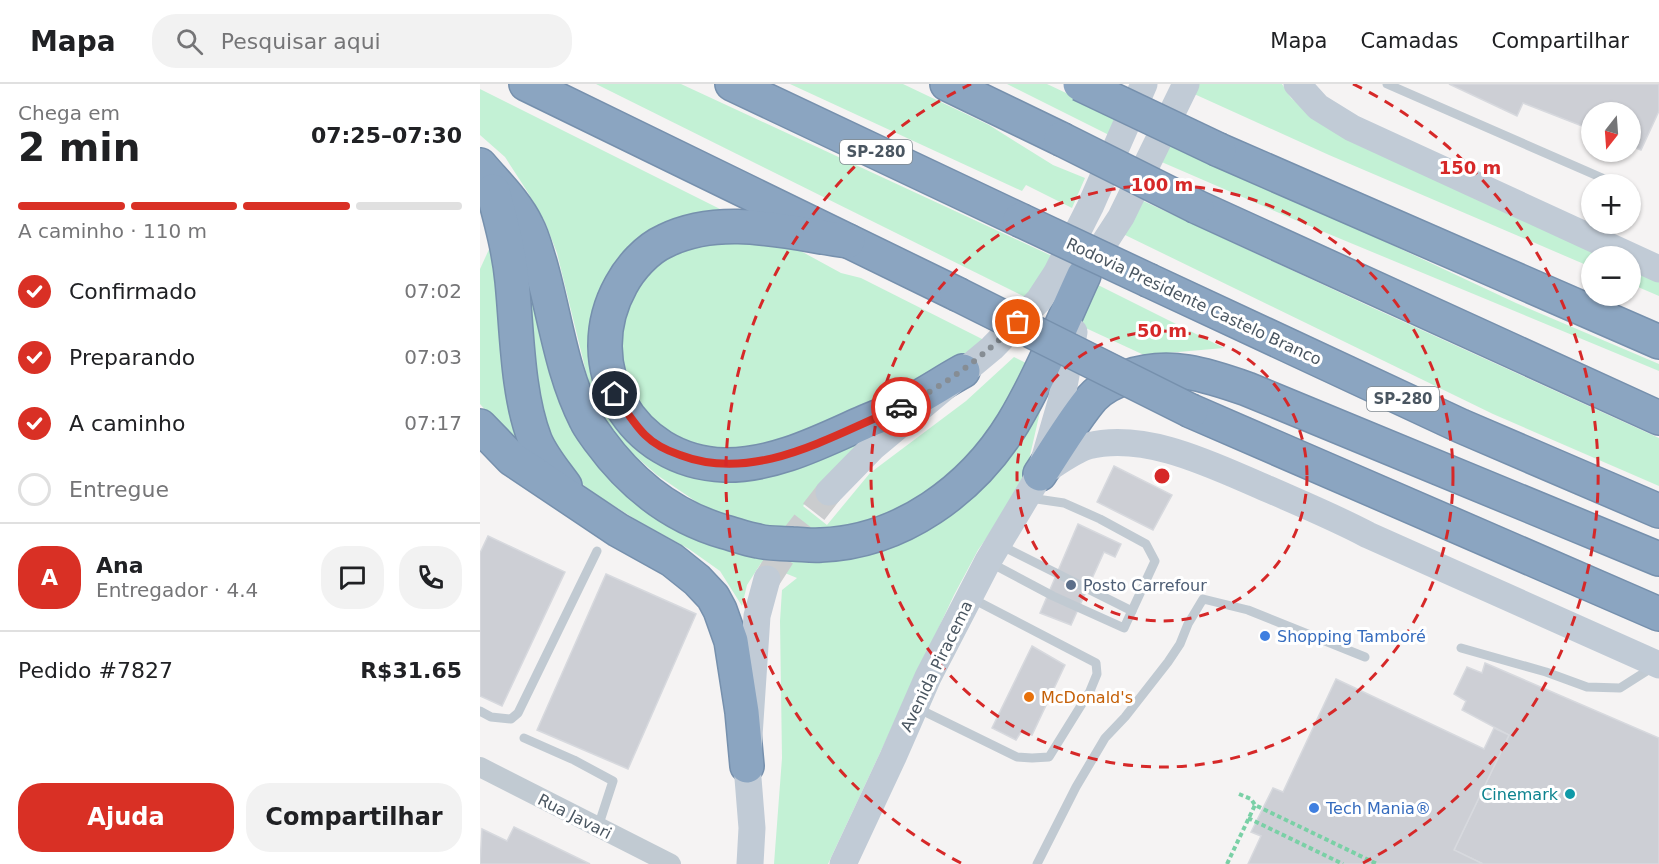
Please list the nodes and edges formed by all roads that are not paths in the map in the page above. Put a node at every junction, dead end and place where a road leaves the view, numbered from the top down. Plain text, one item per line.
1 (526, 84) edge
2 (732, 84) edge
3 (947, 84) edge
4 (1080, 84) edge
5 (1144, 84) edge
6 (1186, 84) edge
7 (1297, 84) edge
8 (1387, 84) edge
9 (1593, 174) edge
10 (483, 180) edge
11 (480, 241) edge
12 (848, 241) junction
13 (1659, 269) edge
14 (1084, 275) junction
15 (1659, 342) edge
16 (1539, 364) junction
17 (963, 371) junction
18 (1659, 394) edge
19 (1659, 418) edge
20 (480, 426) edge
21 (1032, 486) junction
22 (829, 492) tunnel mouth
23 (578, 504) junction
24 (1659, 511) edge
25 (597, 551) dead end
26 (993, 553) junction
27 (1659, 559) edge
28 (767, 579) tunnel mouth
29 (969, 597) junction
30 (1132, 611) junction
31 (1659, 614) edge
32 (1461, 648) dead end
33 (1365, 657) dead end
34 (1658, 664) edge
35 (915, 707) junction
36 (480, 711) edge
37 (524, 738) dead end
38 (747, 766) junction
39 (480, 767) edge
40 (598, 827) junction
41 (671, 864) edge
42 (750, 864) edge
43 (843, 864) edge
44 (1037, 864) edge

1 - 12 highway
2 - 24 highway, Rodovia Presidente Castelo Branco / SP-280, bridge
3 - 16 highway, bridge
4 - 15 highway, bridge
5 - 17 main road
6 - 14 main road
7 - 13 main road
8 - 9 lane
10 - 11 highway
10 - 14 highway
10 - 23 highway
12 - 17 highway
12 - 31 highway, bridge
14 - 21 main road, Avenida Piracema
16 - 18 highway
16 - 19 highway
17 - 22 main road
20 - 23 highway
21 - 26 main road, Avenida Piracema
21 - 27 highway
21 - 30 lane
21 - 34 main road
23 - 38 highway
25 - 36 lane
26 - 29 main road, Avenida Piracema
26 - 30 lane
26 - 30 lane
28 - 38 main road
29 - 35 main road, Avenida Piracema
29 - 35 lane
32 - 34 lane
33 - 44 lane
35 - 43 main road, Avenida Piracema
37 - 40 lane
38 - 42 main road
39 - 40 street, Rua Javari
40 - 41 street, Rua Javari

